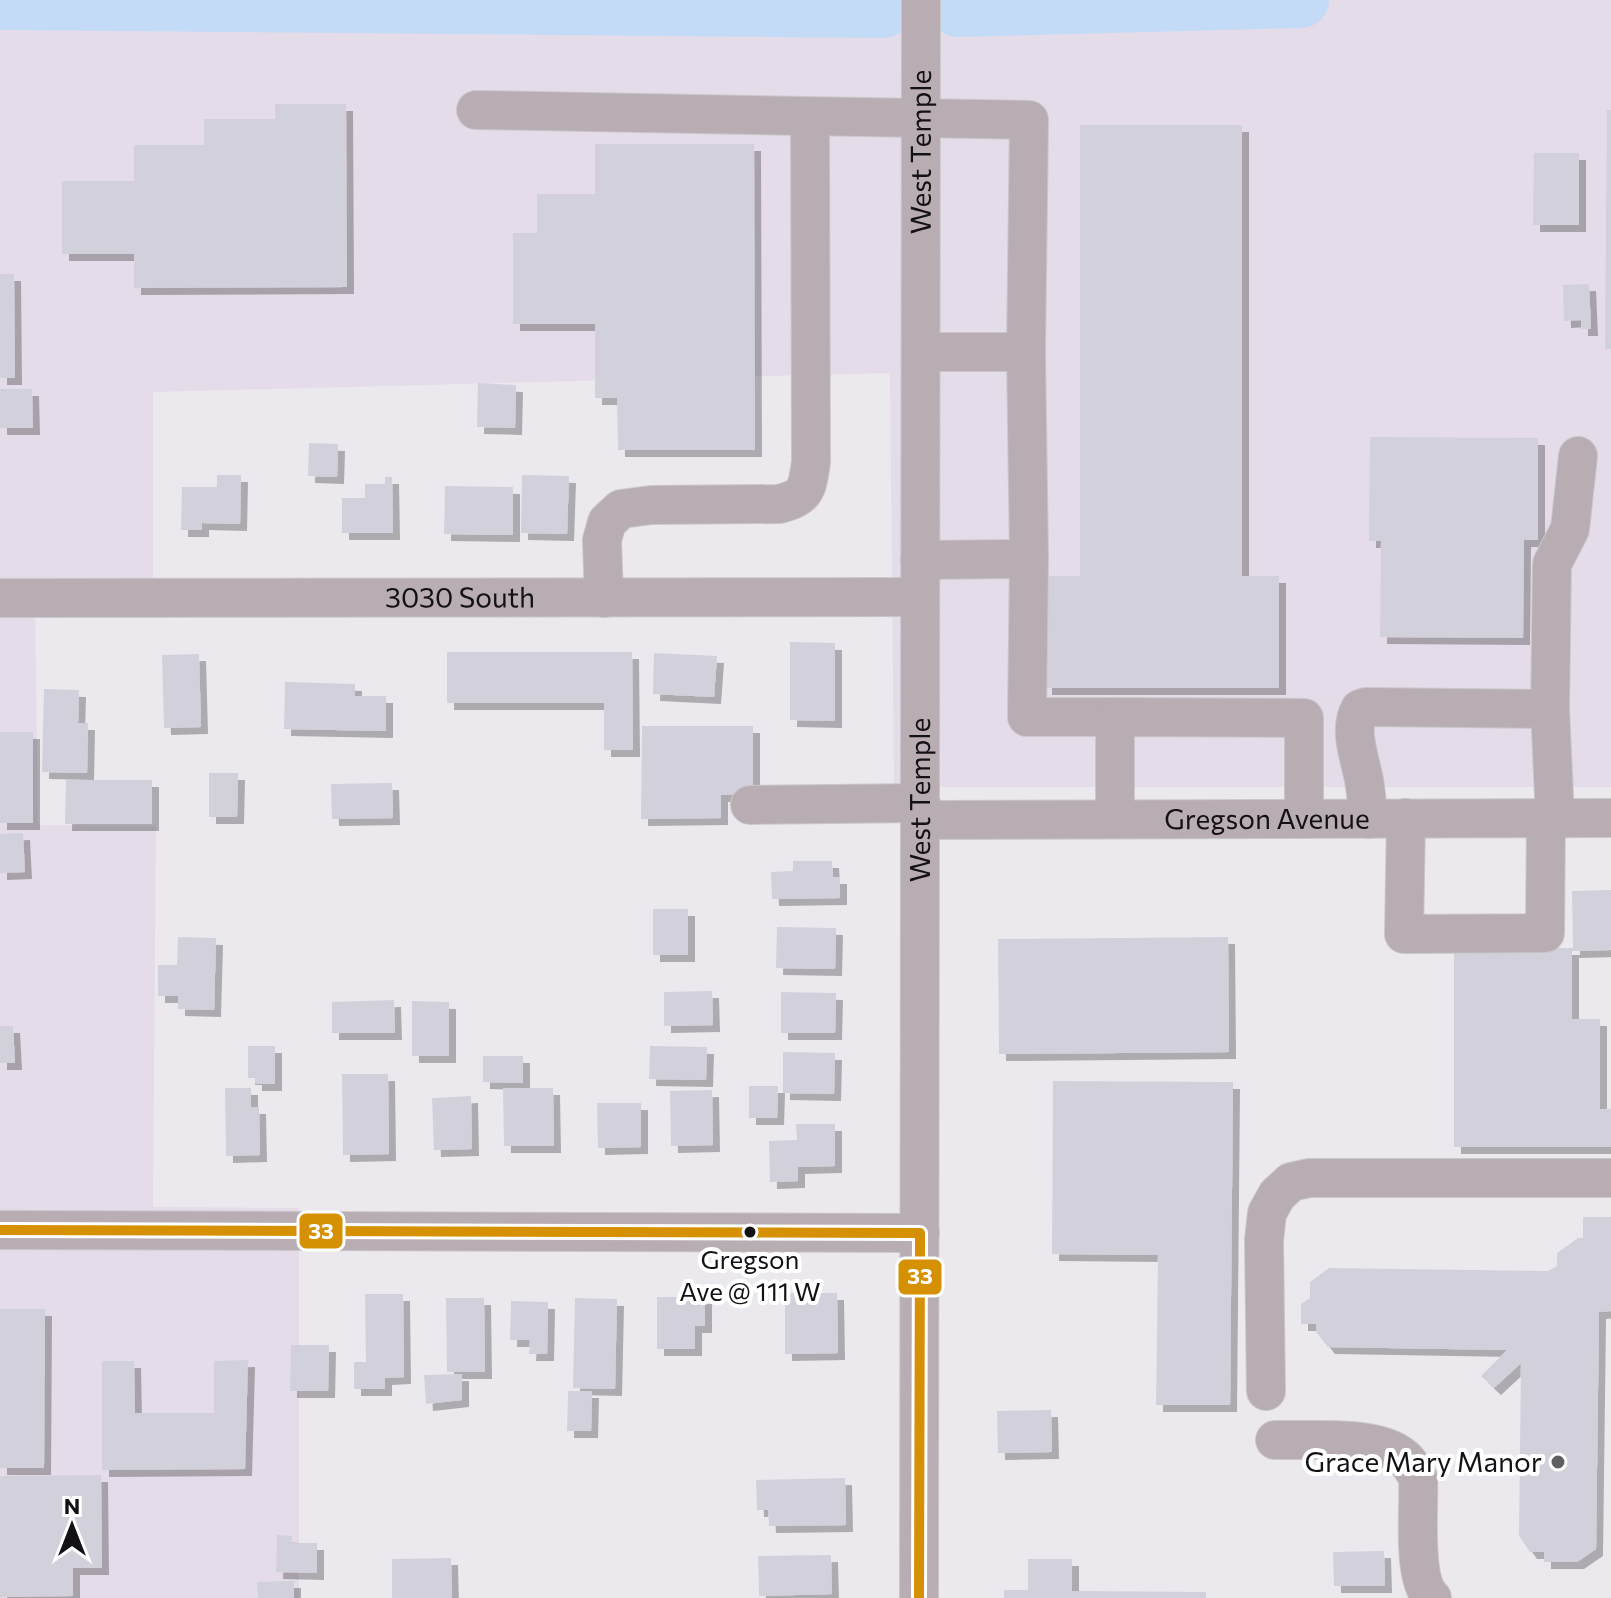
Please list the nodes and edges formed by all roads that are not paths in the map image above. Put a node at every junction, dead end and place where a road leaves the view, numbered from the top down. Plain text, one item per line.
1 (921, 0) edge
2 (476, 110) dead end
3 (810, 118) junction
4 (921, 119) junction
5 (921, 352) junction
6 (1026, 352) junction
7 (1578, 456) dead end
8 (1029, 559) junction
9 (920, 578) junction
10 (0, 598) edge
11 (604, 598) junction
12 (1550, 709) junction
13 (1115, 717) junction
14 (750, 805) dead end
15 (921, 811) junction
16 (1406, 818) junction
17 (1550, 818) junction
18 (1611, 818) edge
19 (1115, 819) junction
20 (1304, 819) junction
21 (1369, 819) junction
22 (1611, 1178) edge
23 (0, 1230) edge
24 (920, 1233) junction
25 (1266, 1391) dead end
26 (1275, 1440) dead end
27 (919, 1598) edge
28 (1432, 1598) edge

1 - 4 street, West Temple
2 - 3 street
3 - 4 street
3 - 11 street
4 - 5 street, West Temple
4 - 6 street
5 - 6 street
5 - 9 street, West Temple
6 - 8 street
7 - 12 street
8 - 9 street, 3030 South
8 - 13 street
9 - 11 street, 3030 South
9 - 15 street, West Temple
10 - 11 street, 3030 South
12 - 17 street
12 - 21 street
13 - 19 street
13 - 20 street
14 - 15 street, Gregson Avenue
15 - 19 street, Gregson Avenue
15 - 24 street, West Temple
16 - 17 street, Gregson Avenue
16 - 17 street
16 - 21 street, Gregson Avenue
17 - 18 street, Gregson Avenue
19 - 20 street, Gregson Avenue
20 - 21 street, Gregson Avenue
22 - 25 street
23 - 24 street
24 - 27 street, West Temple
26 - 28 street

